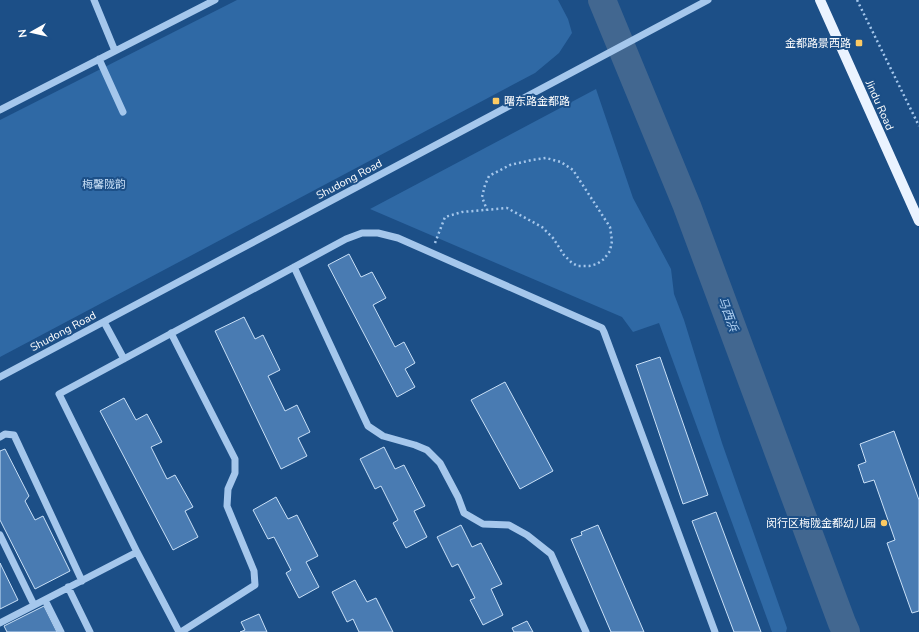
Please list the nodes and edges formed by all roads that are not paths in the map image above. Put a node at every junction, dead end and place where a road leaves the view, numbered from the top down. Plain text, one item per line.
1 (94, 0) edge
2 (215, 0) edge
3 (708, 0) edge
4 (820, 0) edge
5 (115, 51) junction
6 (99, 59) junction
7 (0, 110) edge
8 (123, 112) dead end
9 (919, 221) edge
10 (294, 267) junction
11 (104, 322) junction
12 (171, 334) junction
13 (124, 359) junction
14 (0, 377) edge
15 (0, 437) edge
16 (0, 535) edge
17 (137, 552) junction
18 (82, 580) junction
19 (68, 588) junction
20 (45, 600) junction
21 (34, 605) junction
22 (0, 623) edge
23 (61, 632) edge
24 (90, 632) edge
25 (180, 632) edge
26 (586, 632) edge
27 (715, 632) edge

1 - 5 street
2 - 5 street
3 - 11 street, Shudong Road
4 - 9 main road, Jindu Road
5 - 6 street
6 - 7 street
6 - 8 street
10 - 12 street
10 - 26 street
10 - 27 street
11 - 13 street
11 - 14 street, Shudong Road
12 - 13 street
12 - 25 street
13 - 17 street
15 - 18 street
16 - 21 street
17 - 18 street
17 - 25 street
18 - 19 street
19 - 20 street
19 - 24 street
20 - 21 street
20 - 23 street
21 - 22 street

